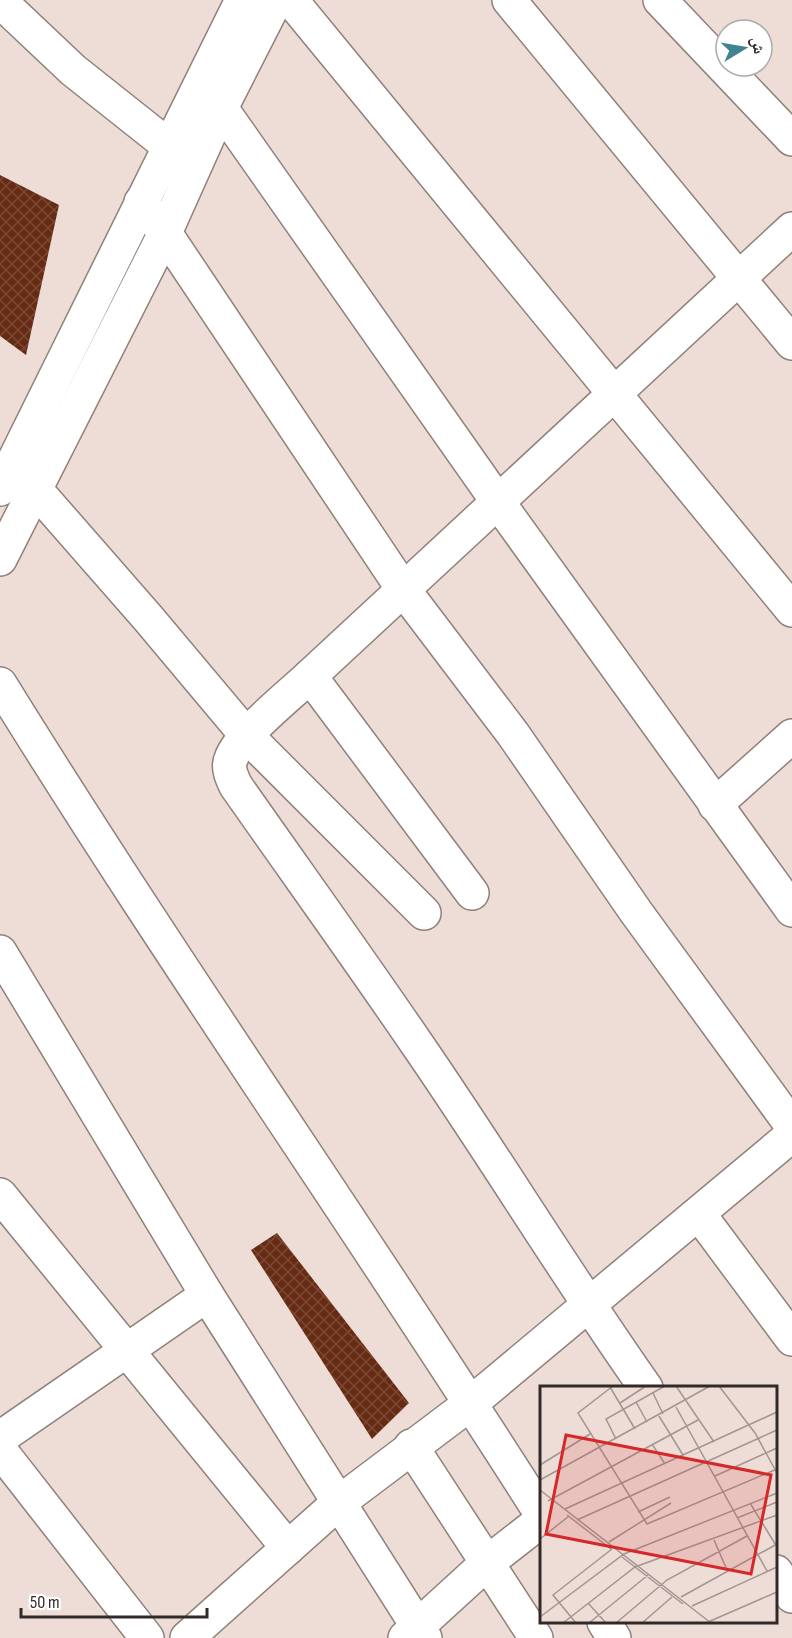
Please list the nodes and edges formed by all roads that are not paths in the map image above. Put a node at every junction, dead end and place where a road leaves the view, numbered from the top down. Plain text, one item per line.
1 (242, 0) edge
2 (276, 0) edge
3 (291, 0) edge
4 (509, 0) edge
5 (660, 0) edge
6 (0, 1) edge
7 (221, 108) junction
8 (792, 140) edge
9 (170, 147) junction
10 (141, 202) junction
11 (792, 229) edge
12 (165, 233) junction
13 (738, 277) junction
14 (792, 343) edge
15 (617, 394) junction
16 (0, 489) edge
17 (36, 490) junction
18 (498, 502) junction
19 (0, 560) edge
20 (403, 589) junction
21 (792, 610) edge
22 (310, 676) junction
23 (0, 684) edge
24 (246, 736) junction
25 (792, 736) edge
26 (715, 805) junction
27 (472, 893) dead end
28 (792, 910) edge
29 (424, 913) dead end
30 (0, 952) edge
31 (792, 1126) edge
32 (792, 1135) edge
33 (0, 1195) edge
34 (699, 1214) junction
35 (207, 1295) junction
36 (587, 1305) junction
37 (792, 1339) edge
38 (127, 1353) junction
39 (645, 1386) edge
40 (471, 1403) junction
41 (0, 1438) edge
42 (411, 1446) junction
43 (0, 1450) edge
44 (338, 1504) junction
45 (540, 1515) edge
46 (540, 1520) edge
47 (288, 1548) junction
48 (487, 1563) junction
49 (777, 1574) edge
50 (792, 1596) edge
51 (605, 1623) edge
52 (416, 1634) edge
53 (147, 1638) edge
54 (187, 1638) edge
55 (536, 1638) edge
56 (614, 1638) edge

1 - 9 street
2 - 7 street
3 - 15 street
4 - 13 street
5 - 8 street
6 - 9 street
7 - 12 street
7 - 18 street
9 - 10 street
10 - 12 street
10 - 16 street
11 - 13 street
12 - 17 street
12 - 20 street
13 - 14 street
13 - 15 street
15 - 18 street
15 - 21 street
17 - 19 street
17 - 24 street
18 - 20 street
18 - 26 street
20 - 22 street
20 - 31 street
22 - 24 street
22 - 27 street
23 - 40 street
24 - 29 street
24 - 36 street
25 - 26 street
26 - 28 street
30 - 35 street
32 - 34 street
33 - 38 street
34 - 36 street
34 - 37 street
35 - 38 street
35 - 44 street
36 - 39 street
36 - 40 street
38 - 41 street
38 - 47 street
40 - 42 street
40 - 45 street
42 - 44 street
42 - 48 street
43 - 53 street
44 - 47 street
44 - 52 street
46 - 48 street
47 - 54 street
48 - 52 street
48 - 55 street
49 - 50 street
51 - 56 street

